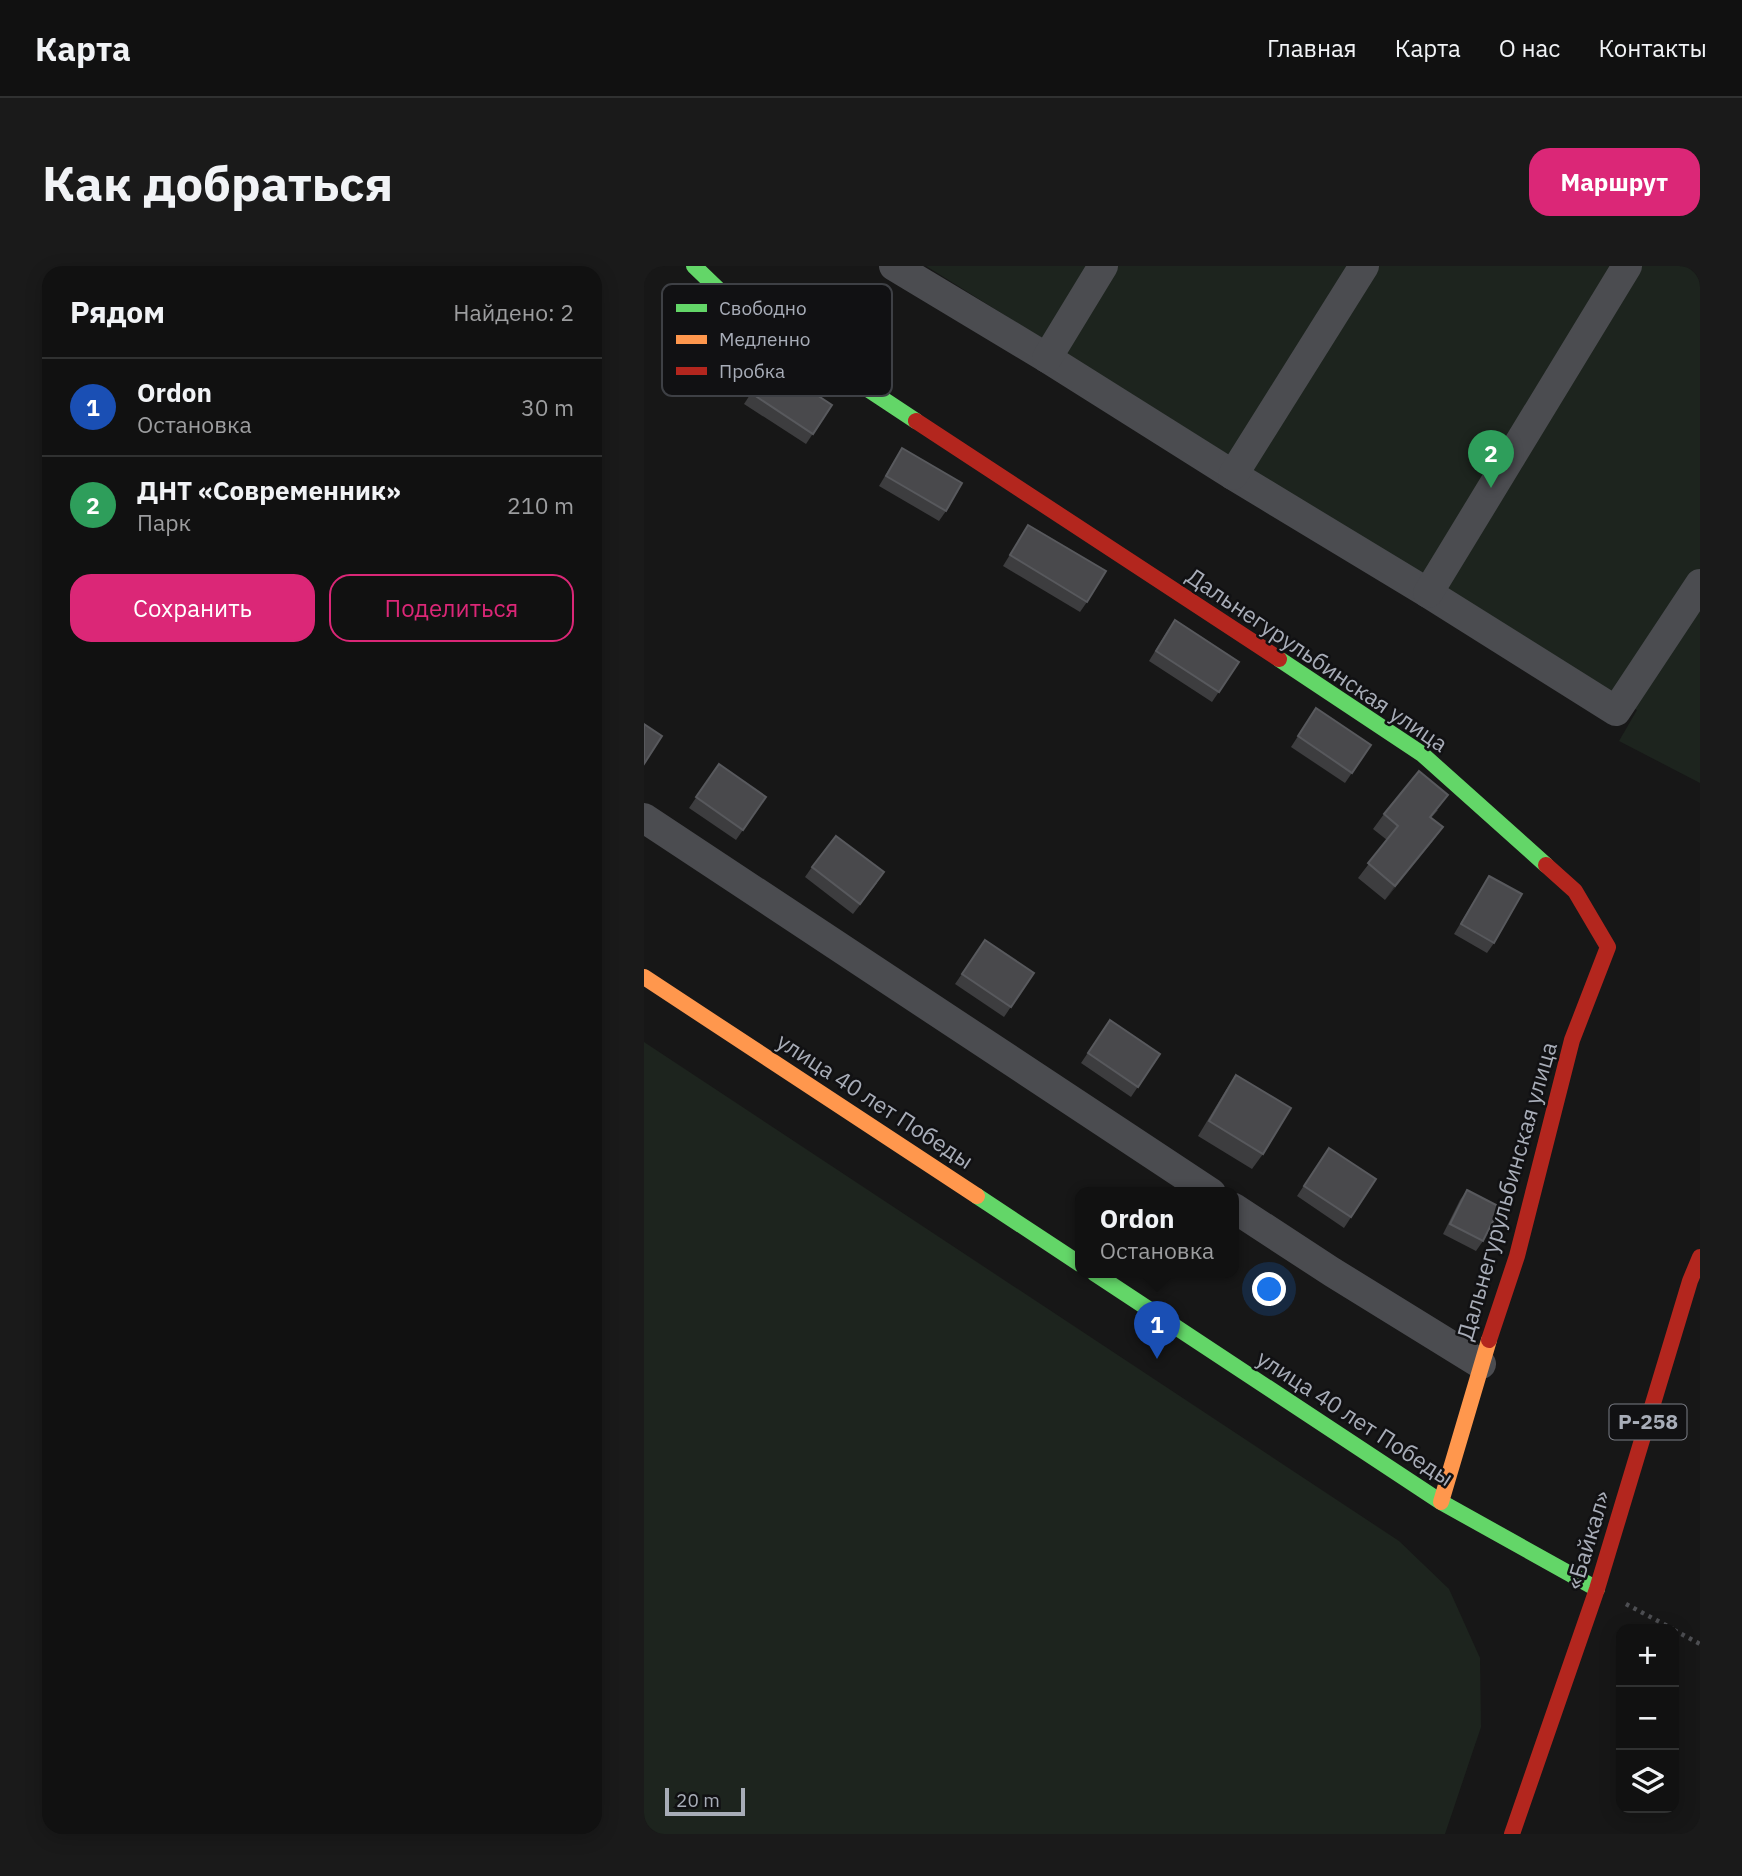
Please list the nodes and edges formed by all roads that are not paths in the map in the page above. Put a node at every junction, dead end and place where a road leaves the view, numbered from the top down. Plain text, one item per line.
1 (694, 266) edge
2 (894, 266) edge
3 (1103, 266) edge
4 (1364, 266) edge
5 (1627, 266) edge
6 (713, 284) edge
7 (1047, 358) junction
8 (879, 396) edge
9 (1233, 475) junction
10 (1700, 584) edge
11 (1428, 593) junction
12 (644, 818) edge
13 (644, 977) edge
14 (1202, 1187) edge
15 (1239, 1211) edge
16 (1700, 1256) edge
17 (1075, 1261) edge
18 (1102, 1278) edge
19 (1481, 1364) junction
20 (1441, 1502) junction
21 (1597, 1589) junction
22 (1512, 1834) edge

1 - 6 main road, Дальнегурульбинская улица
2 - 7 street
3 - 7 street
4 - 9 street
5 - 11 street
7 - 9 street
8 - 19 main road, Дальнегурульбинская улица
9 - 11 street
10 - 11 street
12 - 14 street
13 - 17 main road, улица 40 лет Победы
15 - 19 street
16 - 21 main road, «Байкал» / Р-258
18 - 20 main road, улица 40 лет Победы
19 - 20 main road, Дальнегурульбинская улица
20 - 21 main road, улица 40 лет Победы
21 - 22 main road, «Байкал» / Р-258

